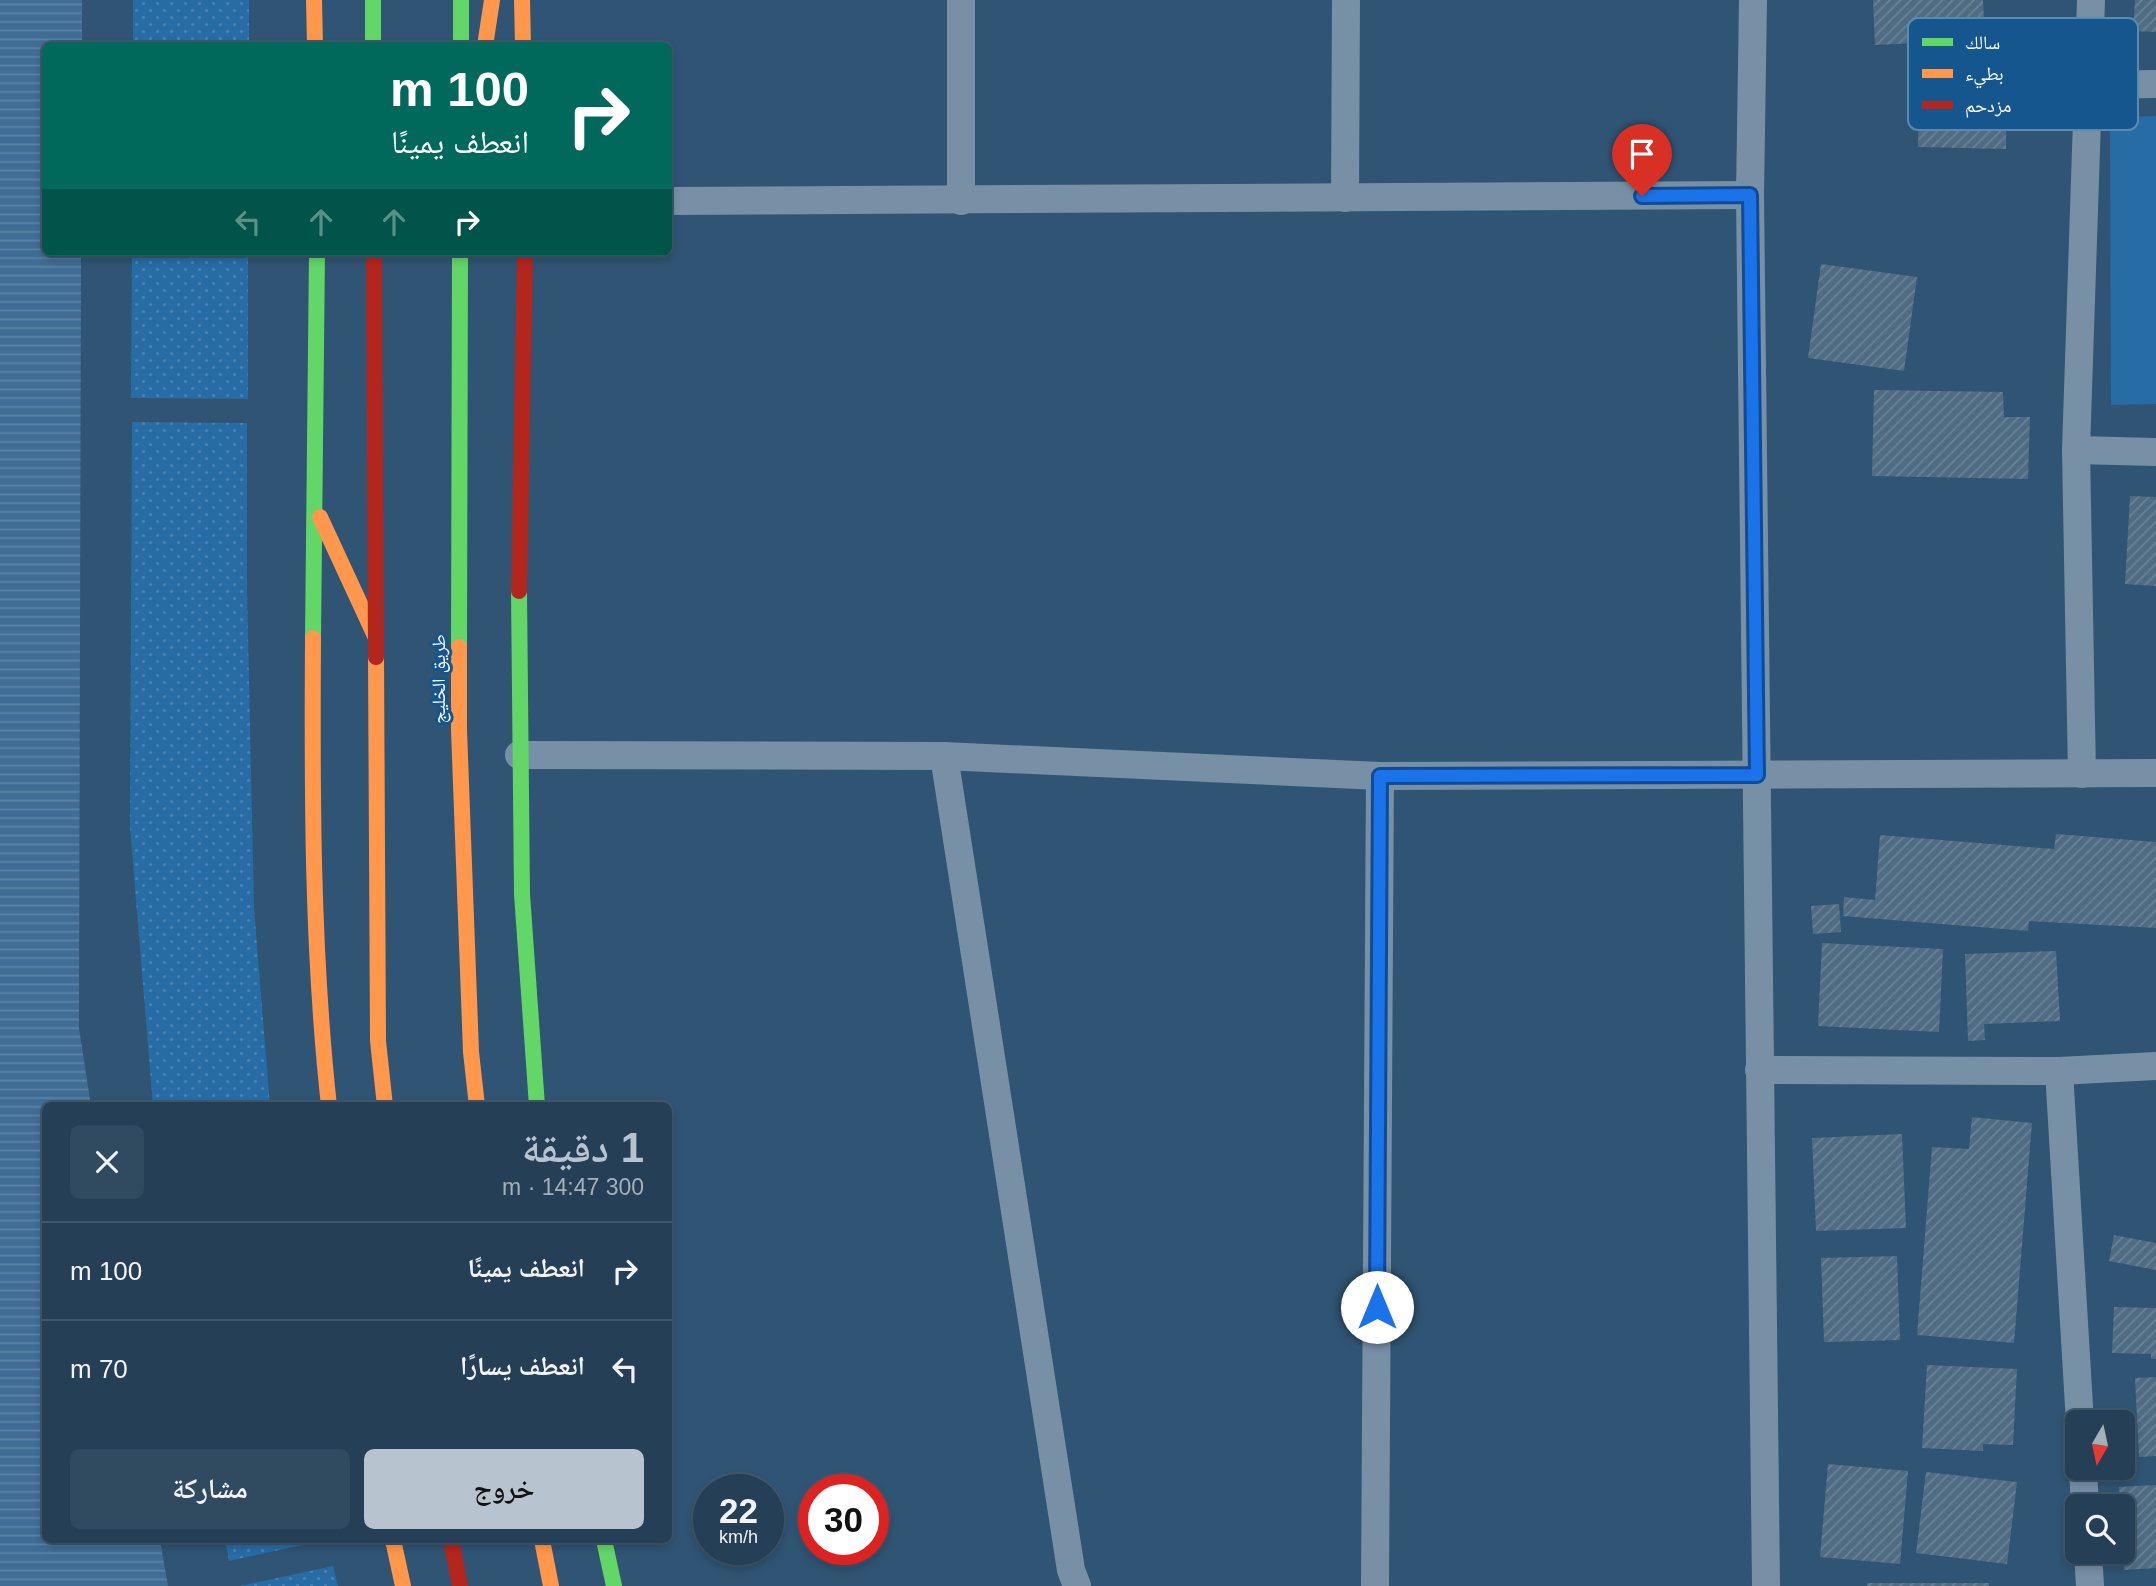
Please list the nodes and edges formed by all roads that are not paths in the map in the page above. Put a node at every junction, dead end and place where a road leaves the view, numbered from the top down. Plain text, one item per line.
1 (314, 0) edge
2 (373, 0) edge
3 (461, 0) edge
4 (492, 0) edge
5 (511, 0) edge
6 (522, 0) edge
7 (961, 0) edge
8 (1346, 0) edge
9 (1753, 0) edge
10 (2091, 0) edge
11 (2090, 18) edge
12 (522, 26) junction
13 (315, 42) edge
14 (373, 42) edge
15 (461, 42) edge
16 (486, 42) edge
17 (523, 42) edge
18 (2138, 84) edge
19 (2156, 84) edge
20 (2087, 130) edge
21 (1750, 195) junction
22 (1345, 198) junction
23 (672, 201) edge
24 (961, 201) junction
25 (317, 256) edge
26 (374, 256) edge
27 (460, 256) edge
28 (525, 256) edge
29 (2076, 450) junction
30 (2156, 452) edge
31 (315, 505) junction
32 (375, 636) junction
33 (519, 755) junction
34 (944, 756) junction
35 (2156, 773) edge
36 (2082, 774) junction
37 (1757, 775) junction
38 (1380, 776) junction
39 (2156, 1066) edge
40 (1759, 1070) junction
41 (2059, 1071) junction
42 (329, 1102) edge
43 (386, 1102) edge
44 (477, 1102) edge
45 (537, 1102) edge
46 (2079, 1410) edge
47 (394, 1543) edge
48 (452, 1543) edge
49 (543, 1543) edge
50 (605, 1543) edge
51 (2089, 1564) edge
52 (403, 1586) edge
53 (460, 1586) edge
54 (551, 1586) edge
55 (614, 1586) edge
56 (1077, 1586) edge
57 (1375, 1586) edge
58 (1766, 1586) edge
59 (2090, 1586) edge

1 - 13 main road
2 - 14 main road
3 - 15 main road
4 - 16 main road
5 - 12 main road
6 - 12 main road
7 - 24 street
8 - 22 street
9 - 21 street
10 - 11 street
12 - 17 main road
18 - 19 street
20 - 29 street
21 - 22 street
21 - 37 street
22 - 24 street
23 - 24 street
25 - 31 main road
26 - 32 main road
27 - 44 main road, طريق الخليج
28 - 33 main road
29 - 30 street
29 - 36 street
31 - 32 main road
31 - 42 main road
32 - 43 main road
33 - 34 street
33 - 45 main road
34 - 38 street
34 - 56 street
35 - 36 street
36 - 37 street
37 - 38 street
37 - 40 street
38 - 57 street
39 - 41 street
40 - 41 street
40 - 58 street
41 - 46 street
47 - 52 main road
48 - 53 main road
49 - 54 main road
50 - 55 main road
51 - 59 street

